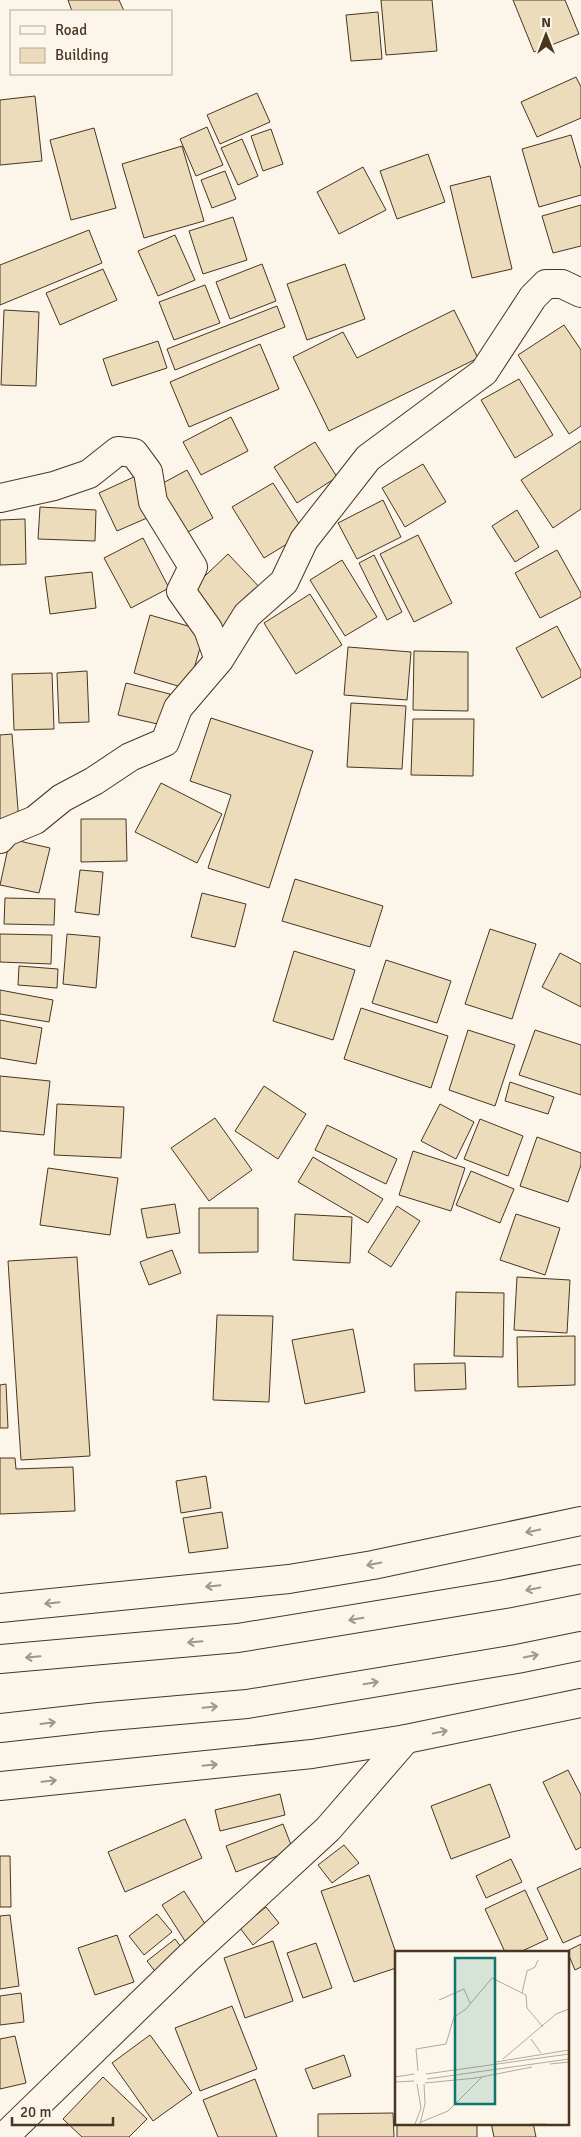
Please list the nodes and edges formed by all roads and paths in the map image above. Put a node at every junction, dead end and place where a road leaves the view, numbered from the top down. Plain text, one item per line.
1 (581, 292) edge
2 (0, 498) edge
3 (218, 660) junction
4 (0, 838) edge
5 (581, 1521) edge
6 (581, 1579) edge
7 (0, 1608) edge
8 (581, 1646) edge
9 (0, 1660) edge
10 (581, 1703) edge
11 (0, 1728) edge
12 (406, 1739) junction
13 (0, 1786) edge
14 (4, 2137) edge

1 - 3 main road
2 - 3 main road
3 - 4 main road
5 -> 7 main road
6 -> 9 main road
11 -> 8 main road
12 -> 10 main road
13 -> 12 main road
12 - 14 main road

